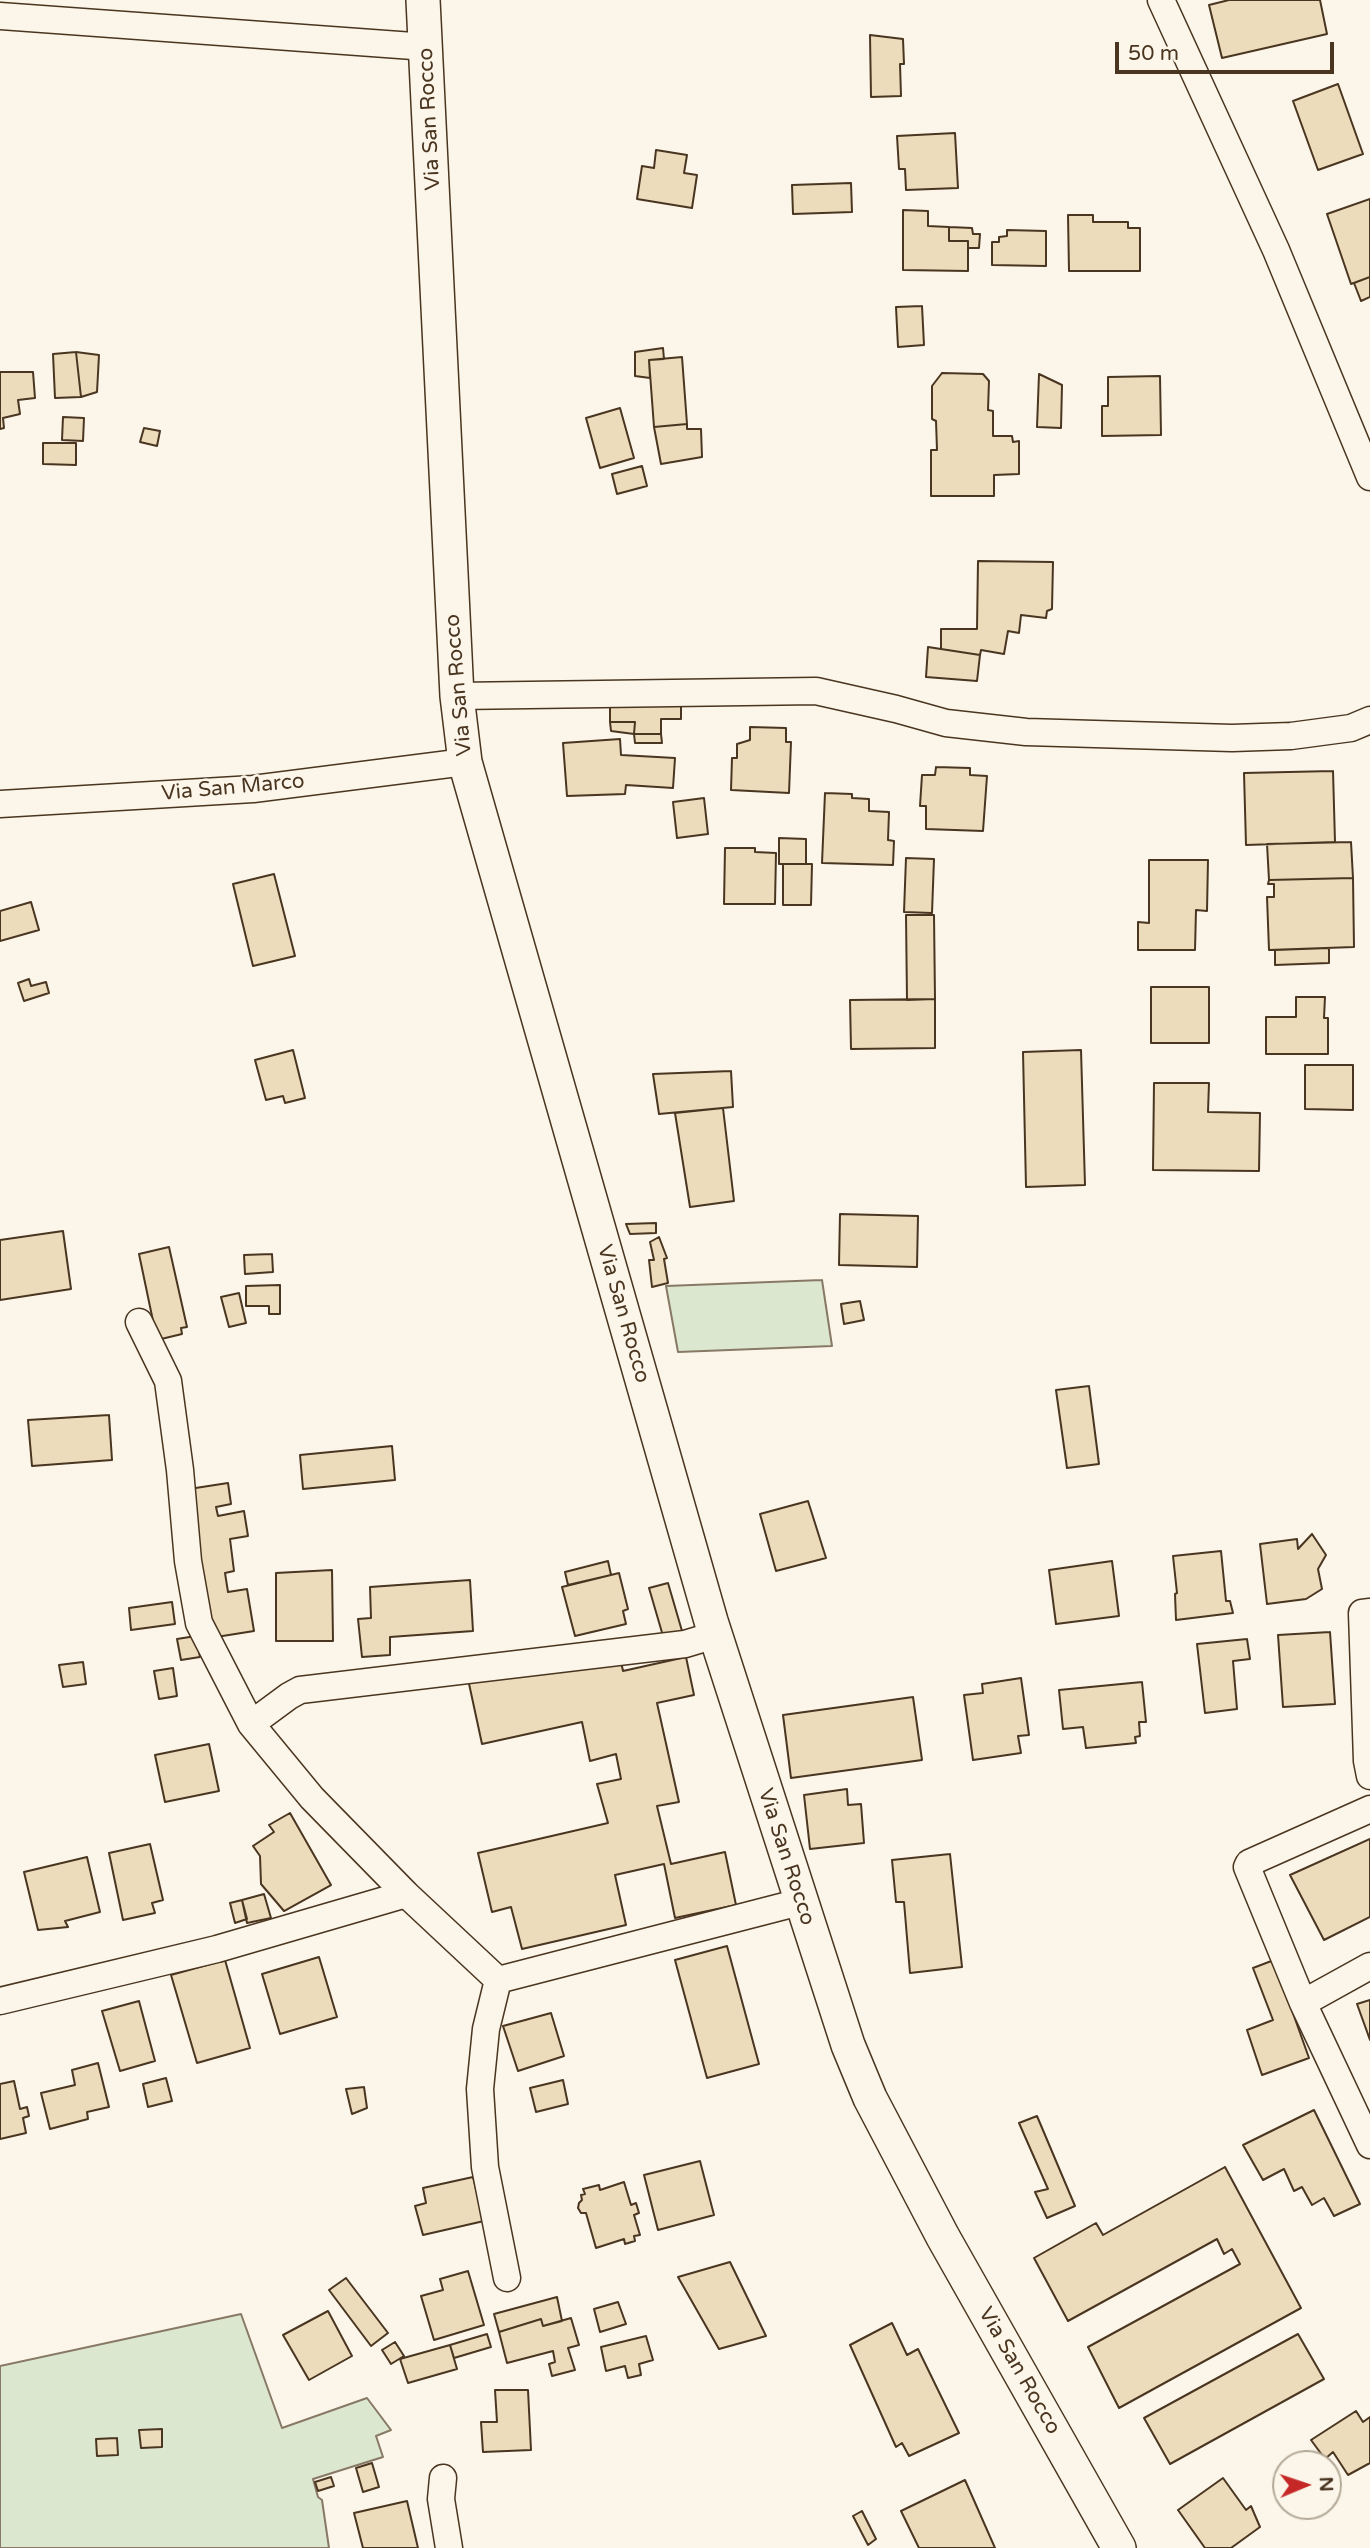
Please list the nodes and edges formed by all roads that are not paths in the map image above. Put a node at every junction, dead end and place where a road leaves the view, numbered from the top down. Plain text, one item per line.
1 (422, 0) edge
2 (1161, 0) edge
3 (44, 10) edge
4 (0, 16) edge
5 (426, 47) junction
6 (1370, 477) edge
7 (457, 696) junction
8 (1370, 720) edge
9 (465, 762) junction
10 (0, 804) edge
11 (139, 1322) dead end
12 (1370, 1612) edge
13 (715, 1635) junction
14 (251, 1724) junction
15 (1370, 1776) edge
16 (1370, 1809) edge
17 (406, 1894) junction
18 (800, 1902) junction
19 (1370, 1966) edge
20 (498, 1980) junction
21 (0, 2001) edge
22 (1304, 2003) junction
23 (1370, 2145) edge
24 (507, 2278) dead end
25 (443, 2478) dead end
26 (449, 2548) edge
27 (1119, 2548) edge

1 - 5 street, Via San Rocco
2 - 6 street
3 - 4 street
3 - 5 street
5 - 7 street, Via San Rocco
7 - 8 street
7 - 9 street, Via San Rocco
9 - 10 street, Via San Marco
9 - 13 street, Via San Rocco
11 - 14 street
12 - 15 street
13 - 14 street
13 - 18 street, Via San Rocco
14 - 17 street
16 - 22 street
17 - 20 street
17 - 21 street
18 - 20 street
18 - 27 street, Via San Rocco
19 - 22 street
20 - 24 street
22 - 23 street
25 - 26 street

